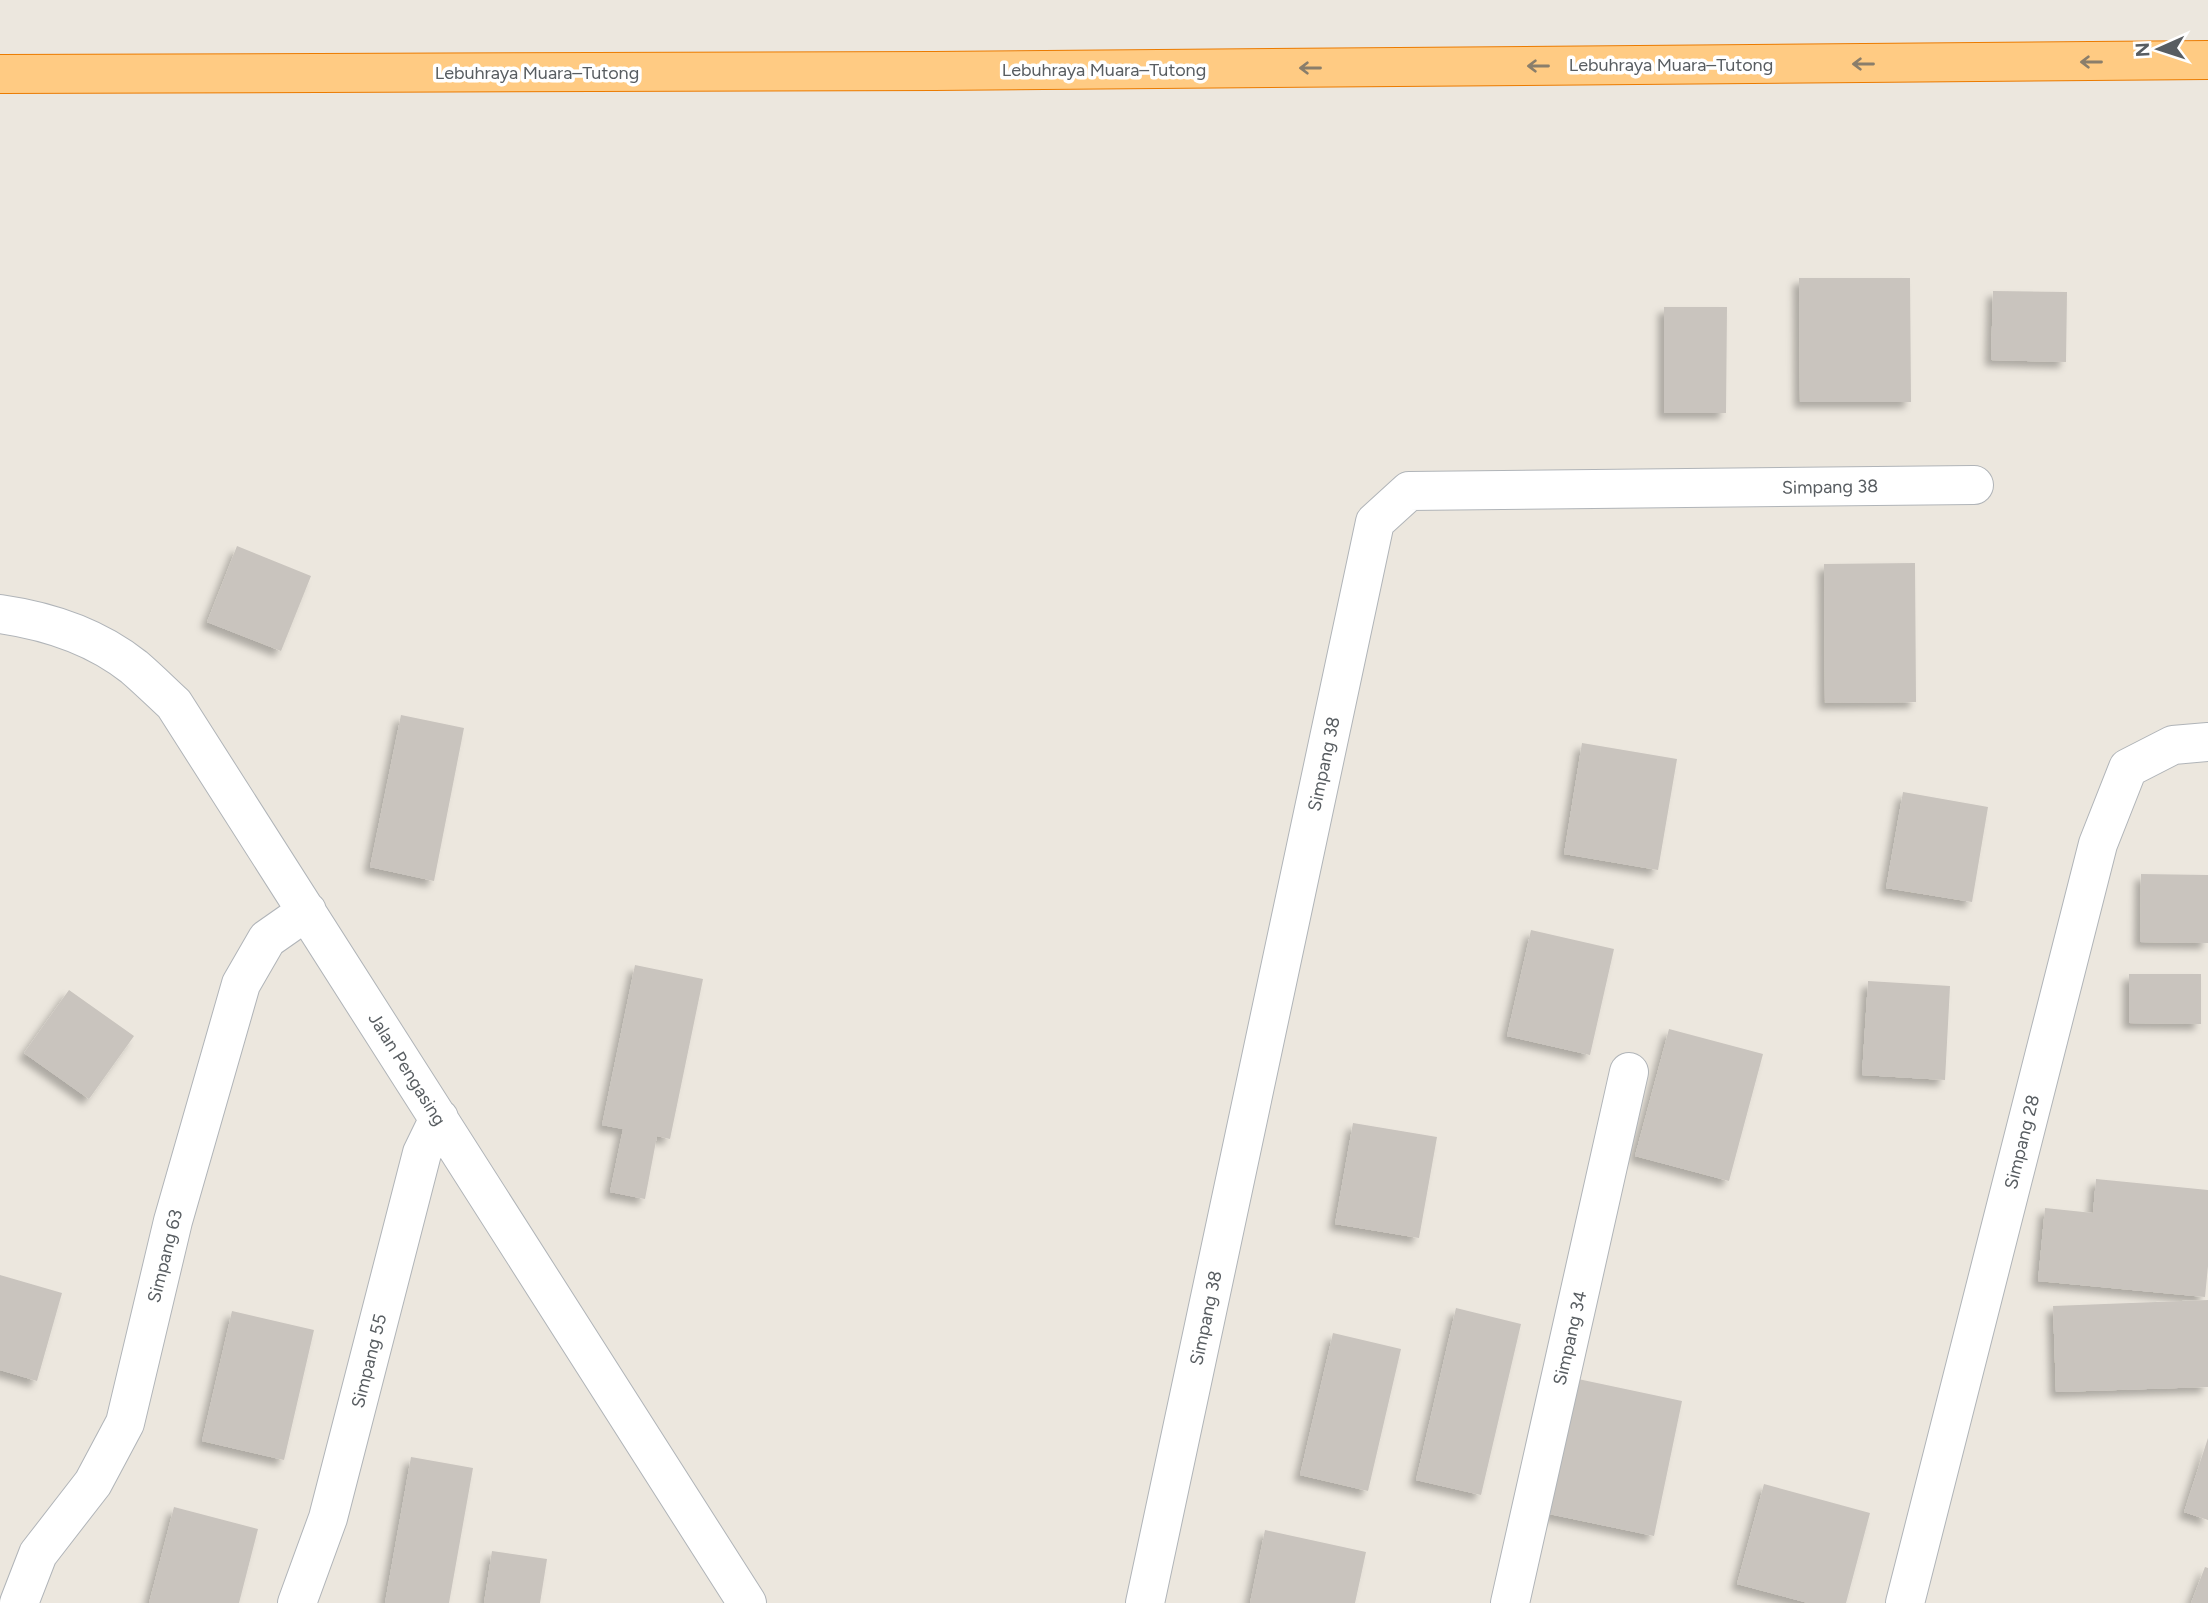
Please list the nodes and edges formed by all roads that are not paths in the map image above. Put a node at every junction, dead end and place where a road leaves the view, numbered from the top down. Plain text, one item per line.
1 (2208, 61) edge
2 (0, 74) edge
3 (1974, 485) dead end
4 (0, 614) edge
5 (2208, 742) edge
6 (307, 911) junction
7 (1629, 1072) dead end
8 (439, 1118) junction
9 (19, 1603) edge
10 (297, 1603) edge
11 (747, 1603) edge
12 (1145, 1603) edge
13 (1510, 1603) edge
14 (1905, 1603) edge

1 -> 2 highway, Lebuhraya Muara–Tutong
3 - 12 street, Simpang 38
4 - 6 street, Jalan Pengasing
5 - 14 street, Simpang 28
6 - 8 street, Jalan Pengasing
6 - 9 street, Simpang 63
7 - 13 street, Simpang 34
8 - 10 street, Simpang 55
8 - 11 street, Jalan Pengasing

